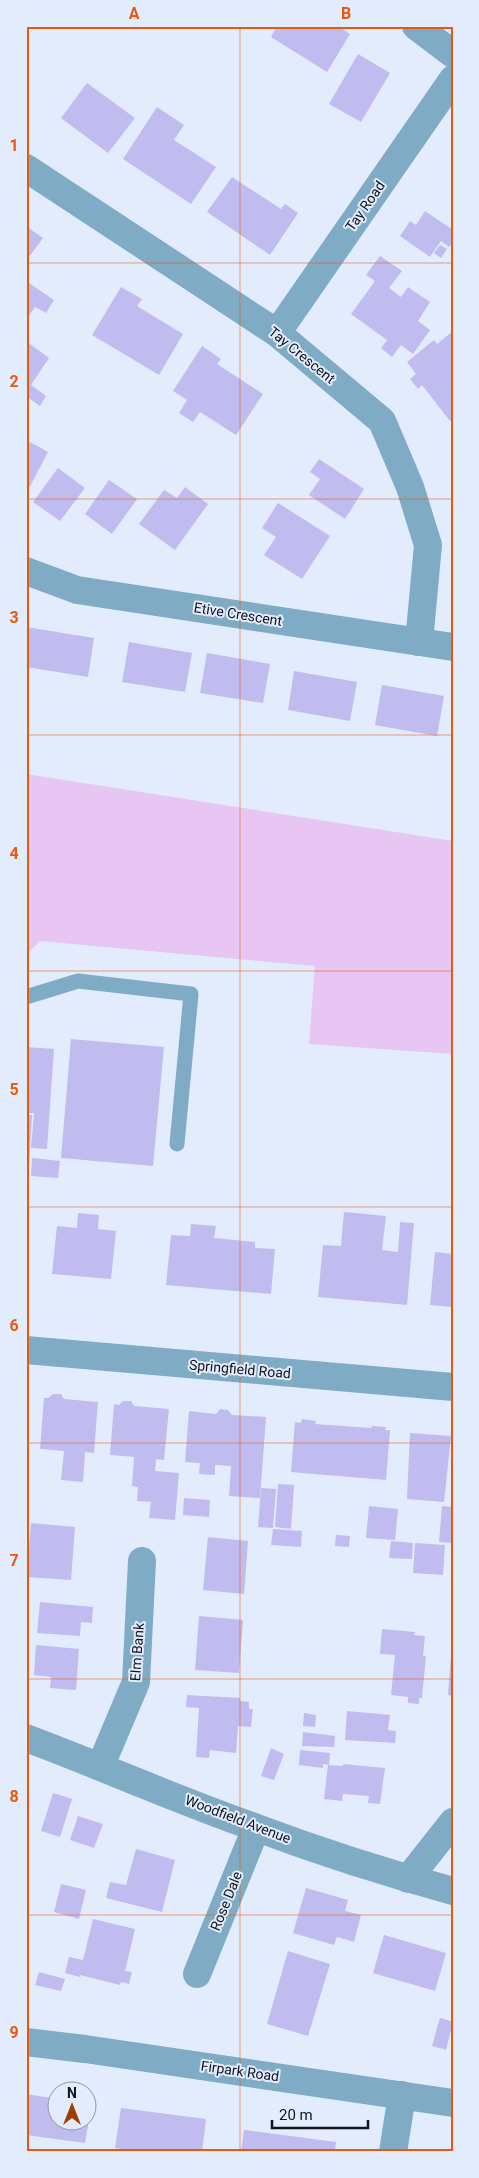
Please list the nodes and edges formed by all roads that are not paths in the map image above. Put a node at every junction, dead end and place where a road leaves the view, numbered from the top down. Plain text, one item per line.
1 (416, 26) edge
2 (453, 54) edge
3 (453, 79) edge
4 (26, 168) edge
5 (277, 333) junction
6 (26, 571) edge
7 (420, 642) junction
8 (453, 647) edge
9 (26, 998) edge
10 (177, 1144) dead end
11 (26, 1350) edge
12 (453, 1387) edge
13 (142, 1561) dead end
14 (26, 1738) edge
15 (101, 1765) junction
16 (453, 1822) edge
17 (256, 1828) junction
18 (408, 1879) junction
19 (453, 1891) edge
20 (197, 1974) dead end
21 (26, 2042) edge
22 (402, 2095) junction
23 (453, 2103) edge
24 (393, 2152) edge

1 - 2 street
3 - 5 street, Tay Road
4 - 5 street, Tay Crescent
5 - 7 street, Tay Crescent
6 - 7 street, Etive Crescent
7 - 8 street, Etive Crescent
9 - 10 lane
11 - 12 street, Springfield Road
13 - 15 street, Elm Bank
14 - 15 street, Woodfield Avenue
15 - 17 street, Woodfield Avenue
16 - 18 street
17 - 18 street, Woodfield Avenue
17 - 20 street, Rose Dale
18 - 19 street, Woodfield Avenue
21 - 22 street, Firpark Road
22 - 23 street, Firpark Road
22 - 24 street

